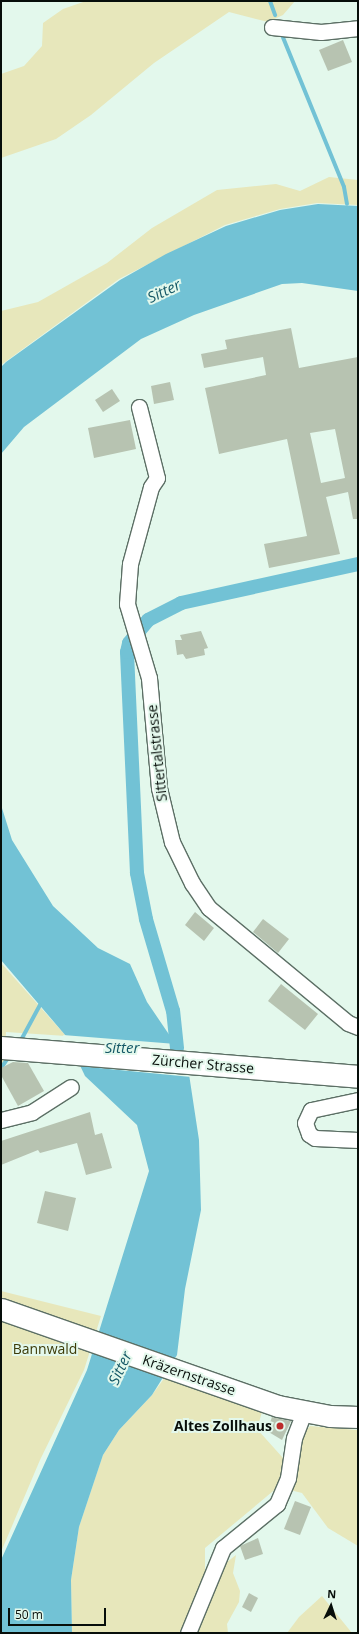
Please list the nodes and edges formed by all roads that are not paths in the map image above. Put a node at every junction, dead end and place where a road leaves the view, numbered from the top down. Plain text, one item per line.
1 (272, 27) dead end
2 (358, 28) edge
3 (139, 407) dead end
4 (358, 1027) edge
5 (1, 1048) edge
6 (358, 1077) edge
7 (71, 1087) dead end
8 (358, 1100) edge
9 (1, 1120) edge
10 (358, 1140) edge
11 (1, 1308) edge
12 (304, 1412) junction
13 (358, 1416) edge
14 (188, 1633) edge

1 - 2 street
3 - 4 street, Sittertalstrasse
5 - 6 main road, Zürcher Strasse
7 - 9 street
8 - 10 street
11 - 12 street, Kräzernstrasse
12 - 13 street, Kräzernstrasse
12 - 14 street

